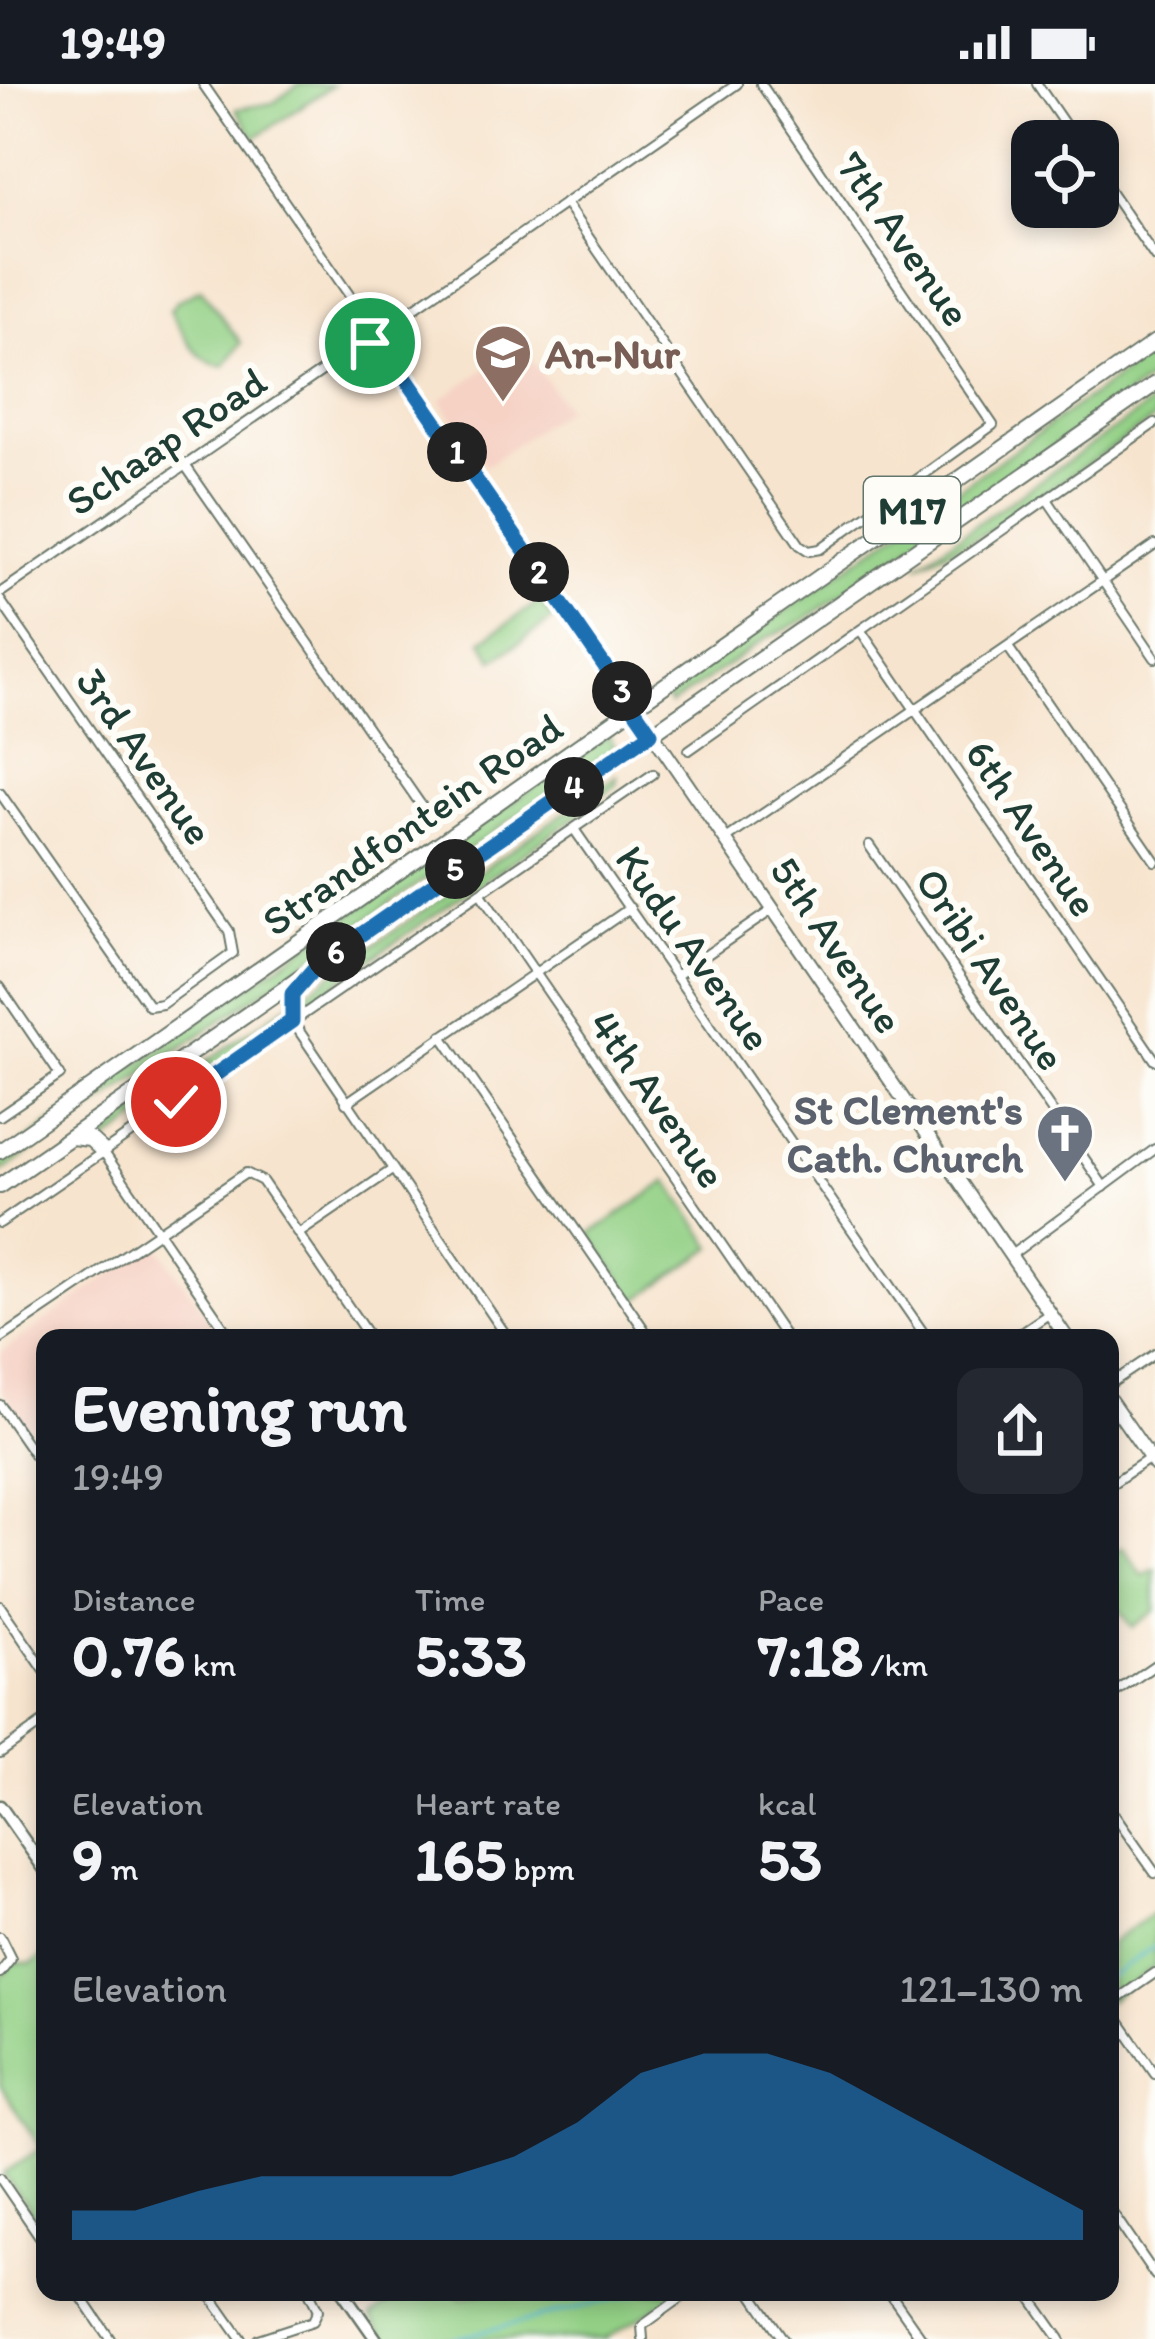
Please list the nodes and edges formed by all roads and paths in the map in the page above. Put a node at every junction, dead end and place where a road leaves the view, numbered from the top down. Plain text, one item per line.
1 (203, 84) edge
2 (737, 84) edge
3 (761, 84) edge
4 (1037, 84) edge
5 (1062, 120) edge
6 (565, 203) junction
7 (1119, 204) edge
8 (1155, 257) edge
9 (370, 326) junction
10 (383, 329) junction
11 (367, 340) junction
12 (380, 341) junction
13 (1155, 342) edge
14 (1155, 384) edge
15 (1155, 424) edge
16 (184, 465) junction
17 (1046, 500) junction
18 (1155, 545) edge
19 (1103, 581) junction
20 (0, 596) edge
21 (860, 630) junction
22 (1008, 647) junction
23 (1155, 658) edge
24 (634, 708) junction
25 (916, 711) junction
26 (651, 733) junction
27 (689, 750) dead end
28 (653, 774) dead end
29 (0, 793) edge
30 (430, 818) dead end
31 (574, 829) junction
32 (725, 840) junction
33 (869, 844) dead end
34 (1155, 861) edge
35 (481, 894) junction
36 (630, 908) junction
37 (772, 910) junction
38 (317, 965) junction
39 (534, 973) junction
40 (677, 975) junction
41 (0, 987) edge
42 (292, 1021) junction
43 (442, 1036) junction
44 (1155, 1060) edge
45 (346, 1102) junction
46 (0, 1116) edge
47 (70, 1138) junction
48 (56, 1148) junction
49 (1155, 1149) edge
50 (0, 1151) edge
51 (103, 1151) junction
52 (392, 1170) junction
53 (0, 1177) edge
54 (0, 1186) edge
55 (1104, 1187) junction
56 (0, 1223) edge
57 (157, 1231) junction
58 (298, 1234) junction
59 (1010, 1256) junction
60 (1050, 1313) junction
61 (225, 1329) edge
62 (364, 1329) edge
63 (502, 1329) edge
64 (644, 1329) edge
65 (780, 1329) edge
66 (921, 1329) edge
67 (1026, 1329) edge
68 (1061, 1329) edge
69 (0, 1339) edge
70 (1155, 1354) edge
71 (1119, 1378) edge
72 (0, 1405) edge
73 (1119, 1413) edge
74 (36, 1457) edge
75 (1152, 1462) edge
76 (1119, 1480) edge
77 (0, 1606) edge
78 (36, 1658) edge
79 (1154, 1668) edge
80 (1119, 1690) edge
81 (36, 1727) edge
82 (0, 1753) edge
83 (0, 1806) edge
84 (1119, 1822) edge
85 (36, 1857) edge
86 (1155, 1873) edge
87 (0, 1937) edge
88 (0, 1973) edge
89 (1155, 1973) edge
90 (1119, 1999) edge
91 (1119, 2019) edge
92 (1155, 2073) edge
93 (0, 2178) edge
94 (1119, 2222) edge
95 (36, 2231) edge
96 (1155, 2275) edge
97 (84, 2301) edge
98 (216, 2301) edge
99 (314, 2301) edge
100 (350, 2301) edge
101 (679, 2301) edge
102 (757, 2301) edge
103 (896, 2301) edge
104 (1033, 2301) edge
105 (642, 2335) edge
106 (110, 2339) edge
107 (242, 2339) edge
108 (258, 2339) edge
109 (376, 2339) edge
110 (783, 2339) edge
111 (922, 2339) edge
112 (1060, 2339) edge

1 - 9 street
2 - 6 street
3 - 6 street, 7th Avenue
4 - 5 street
6 - 10 street
7 - 8 street
9 - 10 street
9 - 11 street
10 - 12 street
11 - 12 street
11 - 16 street, Schaap Road
12 - 24 street
13 - 24 main road, Strandfontein Road / M17
14 - 26 main road, Strandfontein Road / M17
15 - 17 street
16 - 20 street, Schaap Road
16 - 30 street
17 - 19 street
17 - 21 street
18 - 19 street
19 - 22 street
19 - 23 street
20 - 29 street, 3rd Avenue
21 - 25 street, 6th Avenue
21 - 27 street
22 - 25 street
22 - 34 street
24 - 26 main road, 5th Avenue
24 - 50 main road, Strandfontein Road / M17
25 - 32 street
25 - 44 street, 6th Avenue
26 - 32 main road, 5th Avenue
26 - 38 main road, Strandfontein Road / M17
28 - 31 street
31 - 35 street
31 - 36 street, Kudu Avenue
32 - 37 main road, 5th Avenue
33 - 55 street, Oribi Avenue
35 - 39 street, 4th Avenue
35 - 42 street
36 - 39 street
36 - 40 street, Kudu Avenue
37 - 40 street
37 - 59 main road, 5th Avenue
38 - 42 main road
38 - 47 main road, Strandfontein Road / M17
39 - 43 street
39 - 65 street, 4th Avenue
40 - 66 street, Kudu Avenue
41 - 46 street
42 - 45 street
42 - 51 street
43 - 45 street
43 - 64 street
45 - 52 street
47 - 48 main road, Strandfontein Road / M17
47 - 51 main road
48 - 53 main road
48 - 54 main road, Strandfontein Road / M17
49 - 55 street
51 - 56 street
51 - 57 street
52 - 58 street
52 - 63 street
55 - 59 street
57 - 58 street
57 - 61 street
57 - 69 street
58 - 62 street
59 - 60 main road, 5th Avenue
60 - 67 street
60 - 68 main road, 5th Avenue
70 - 71 street
72 - 74 street
73 - 75 main road
75 - 76 street
77 - 78 street
79 - 80 street
81 - 82 street
83 - 85 street
84 - 86 street
87 - 88 street
89 - 90 street
91 - 92 street
93 - 95 street
94 - 96 street
97 - 106 street
98 - 107 street
99 - 108 street
100 - 109 street
101 - 105 street
102 - 110 street
103 - 111 street
104 - 112 street

